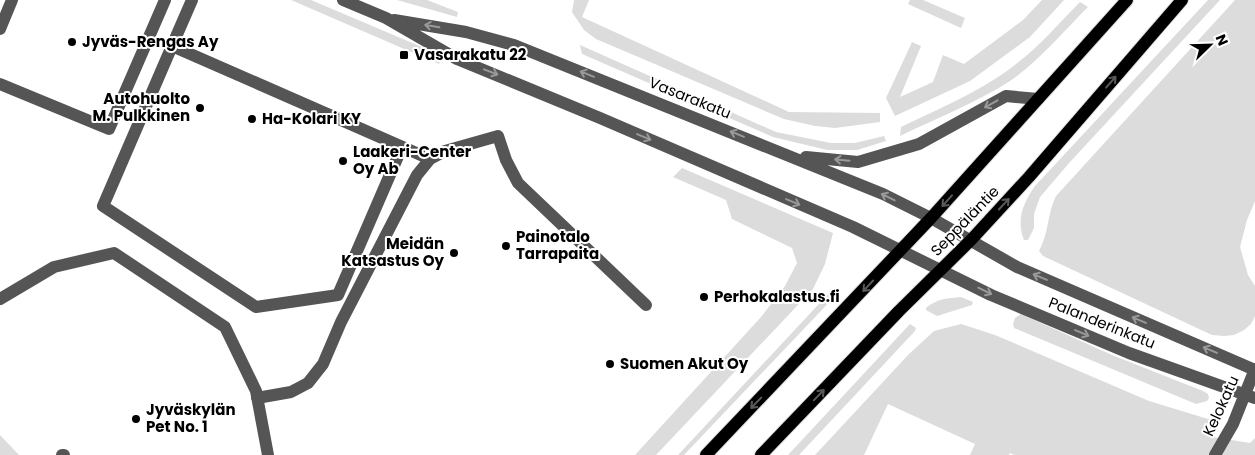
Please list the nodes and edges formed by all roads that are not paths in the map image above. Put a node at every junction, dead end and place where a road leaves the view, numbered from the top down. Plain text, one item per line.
1 (12, 0) edge
2 (165, 0) edge
3 (192, 0) edge
4 (342, 0) edge
5 (1127, 0) edge
6 (1182, 0) edge
7 (386, 18) junction
8 (0, 29) edge
9 (172, 46) junction
10 (0, 84) edge
11 (1038, 99) junction
12 (402, 147) junction
13 (792, 156) junction
14 (430, 159) junction
15 (931, 218) junction
16 (971, 240) junction
17 (901, 250) junction
18 (941, 270) junction
19 (0, 299) edge
20 (646, 305) dead end
21 (1255, 369) edge
22 (1250, 396) edge
23 (257, 398) junction
24 (268, 455) edge
25 (706, 455) edge
26 (760, 455) edge
27 (1215, 455) edge

1 - 8 street
2 - 10 street
3 - 9 street
4 - 7 street, Vasarakatu
5 - 11 main road, Seppäläntie
16 -> 6 main road, Seppäläntie
13 -> 7 street, Vasarakatu
7 -> 17 street, Vasarakatu
9 - 12 street
9 - 12 street
11 -> 13 street
11 -> 15 main road, Seppäläntie
12 - 14 street
15 -> 13 street, Vasarakatu
14 - 20 street
14 - 23 street
15 - 16 street, Vasarakatu
15 - 17 main road, Seppäläntie
16 - 18 main road, Seppäläntie
21 -> 16 street, Palanderinkatu
17 - 18 street, Vasarakatu
17 -> 25 main road, Seppäläntie
18 -> 22 street, Palanderinkatu
26 -> 18 main road, Seppäläntie
19 - 23 street
21 - 22 street, Kelokatu
22 - 27 street, Kelokatu
23 - 24 street

